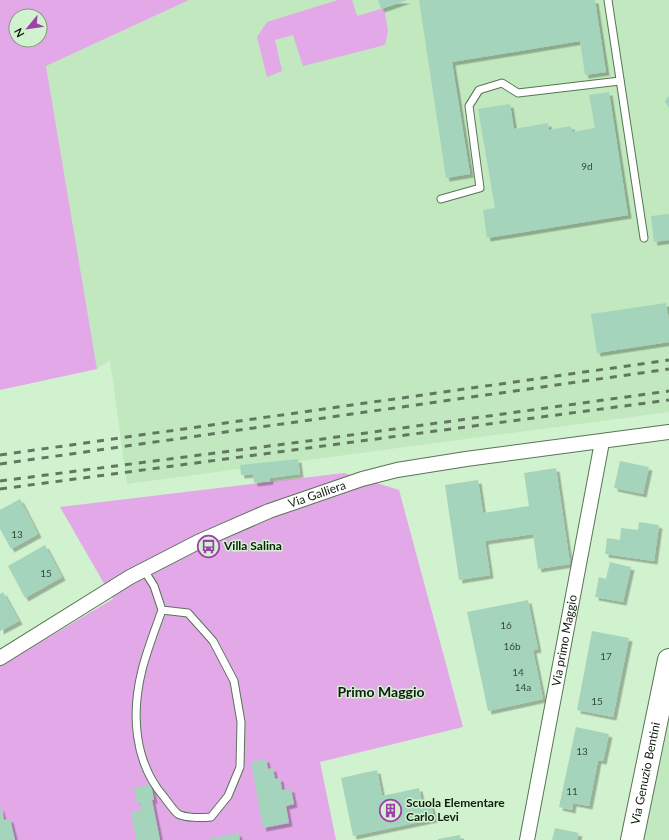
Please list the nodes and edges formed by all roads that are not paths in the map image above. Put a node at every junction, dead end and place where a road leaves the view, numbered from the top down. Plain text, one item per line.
1 (608, 0) edge
2 (620, 81) junction
3 (441, 199) dead end
4 (644, 238) dead end
5 (669, 432) edge
6 (602, 442) junction
7 (144, 570) junction
8 (162, 610) junction
9 (0, 658) edge
10 (669, 660) edge
11 (527, 840) edge
12 (632, 840) edge

1 - 2 lane
2 - 3 lane
2 - 4 lane
5 - 6 street, Via Galliera
6 - 7 street, Via Galliera
6 - 11 street, Via primo Maggio
7 - 8 lane
7 - 9 street, Via Galliera
8 - 8 lane
10 - 12 main road, Via Genuzio Bentini

